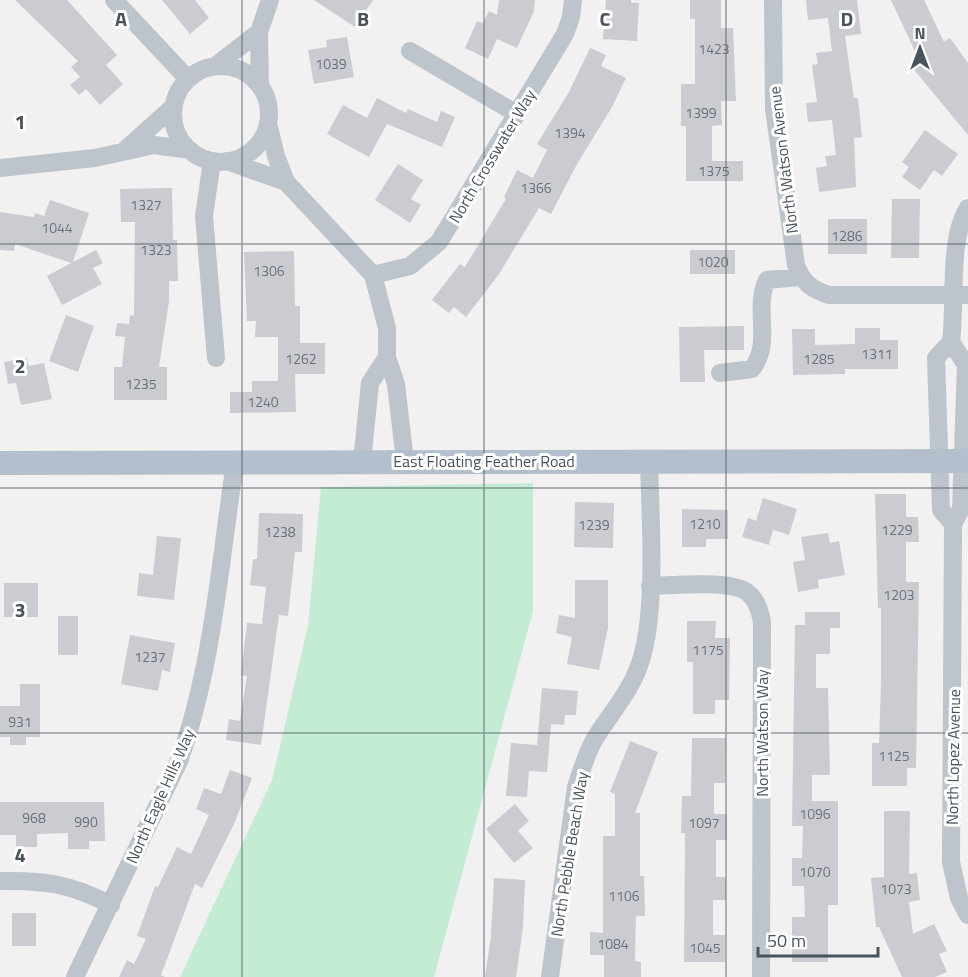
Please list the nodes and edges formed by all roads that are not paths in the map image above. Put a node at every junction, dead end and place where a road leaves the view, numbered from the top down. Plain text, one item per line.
1 (114, 0) edge
2 (270, 0) edge
3 (573, 0) edge
4 (773, 0) edge
5 (259, 32) junction
6 (410, 51) dead end
7 (215, 66) junction
8 (188, 79) junction
9 (260, 86) junction
10 (173, 107) junction
11 (517, 114) junction
12 (268, 123) junction
13 (190, 150) junction
14 (123, 152) junction
15 (220, 161) junction
16 (0, 168) edge
17 (286, 182) junction
18 (968, 208) edge
19 (373, 275) junction
20 (802, 280) junction
21 (961, 295) edge
22 (951, 342) junction
23 (387, 357) junction
24 (216, 358) dead end
25 (720, 373) dead end
26 (649, 460) junction
27 (405, 461) junction
28 (939, 461) junction
29 (965, 461) edge
30 (362, 462) junction
31 (0, 463) edge
32 (235, 463) junction
33 (953, 524) junction
34 (961, 582) edge
35 (650, 586) junction
36 (960, 770) edge
37 (0, 880) edge
38 (111, 905) junction
39 (968, 915) edge
40 (75, 977) edge
41 (550, 977) edge
42 (761, 977) edge

1 - 8 street
2 - 5 street
3 - 11 street, North Crosswater Way
4 - 20 street, North Watson Avenue
5 - 7 street
5 - 9 street
6 - 11 street
7 - 8 street
7 - 9 street
8 - 10 street
9 - 12 street
10 - 13 street
10 - 14 street
11 - 19 street, North Crosswater Way
12 - 15 street
12 - 17 street
13 - 14 street
13 - 15 street
14 - 16 street
15 - 17 street
15 - 24 street
17 - 19 street
18 - 21 street
19 - 23 street
20 - 21 street
20 - 25 street
21 - 22 street
22 - 28 street, North Lopez Avenue
22 - 29 street, North Lopez Avenue
23 - 27 street
23 - 30 street
26 - 27 main road, East Floating Feather Road
26 - 28 main road, East Floating Feather Road
26 - 35 street, North Pebble Beach Way
27 - 30 main road, East Floating Feather Road
28 - 29 main road, East Floating Feather Road
28 - 33 street, North Lopez Avenue
29 - 33 street, North Lopez Avenue
30 - 32 main road, East Floating Feather Road
31 - 32 main road, East Floating Feather Road
32 - 38 street, North Eagle Hills Way
33 - 34 street, North Lopez Avenue
34 - 36 street, North Lopez Avenue
35 - 41 street, North Pebble Beach Way
35 - 42 street, North Watson Way
36 - 39 street, North Lopez Avenue
37 - 38 street
38 - 40 street, North Eagle Hills Way

